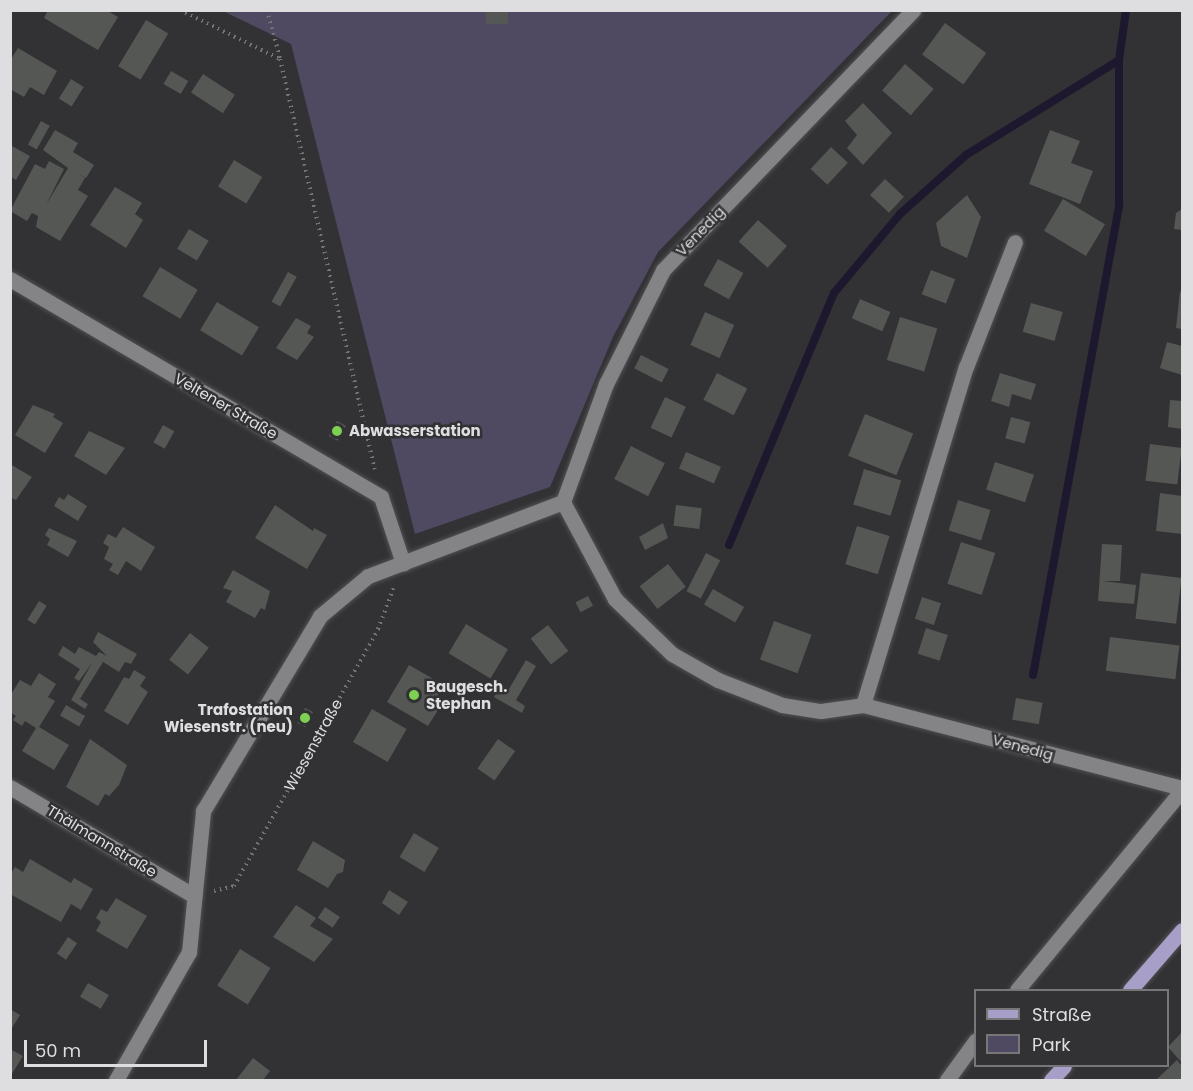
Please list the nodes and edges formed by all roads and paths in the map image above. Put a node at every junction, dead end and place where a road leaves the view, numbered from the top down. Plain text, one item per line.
1 (180, 10) edge
2 (267, 10) edge
3 (913, 10) edge
4 (280, 59) junction
5 (1015, 242) dead end
6 (10, 279) edge
7 (381, 496) junction
8 (563, 502) junction
9 (403, 563) junction
10 (863, 705) junction
11 (10, 787) edge
12 (1182, 789) edge
13 (194, 896) junction
14 (1182, 930) edge
15 (1018, 989) edge
16 (1131, 989) edge
17 (974, 1041) edge
18 (1063, 1067) edge
19 (116, 1080) edge
20 (947, 1080) edge
21 (1052, 1080) edge

1 - 4 path
2 - 4 path
3 - 8 street, Venedig
4 - 7 path
5 - 10 street
6 - 7 street, Veltener Straße
7 - 9 street
8 - 9 street
8 - 10 street, Venedig
9 - 13 path, Wiesenstraße
9 - 13 street
10 - 12 street, Venedig
11 - 13 street, Thälmannstraße
12 - 15 street, Venedig
13 - 19 street
14 - 16 main road
17 - 20 street
18 - 21 main road

